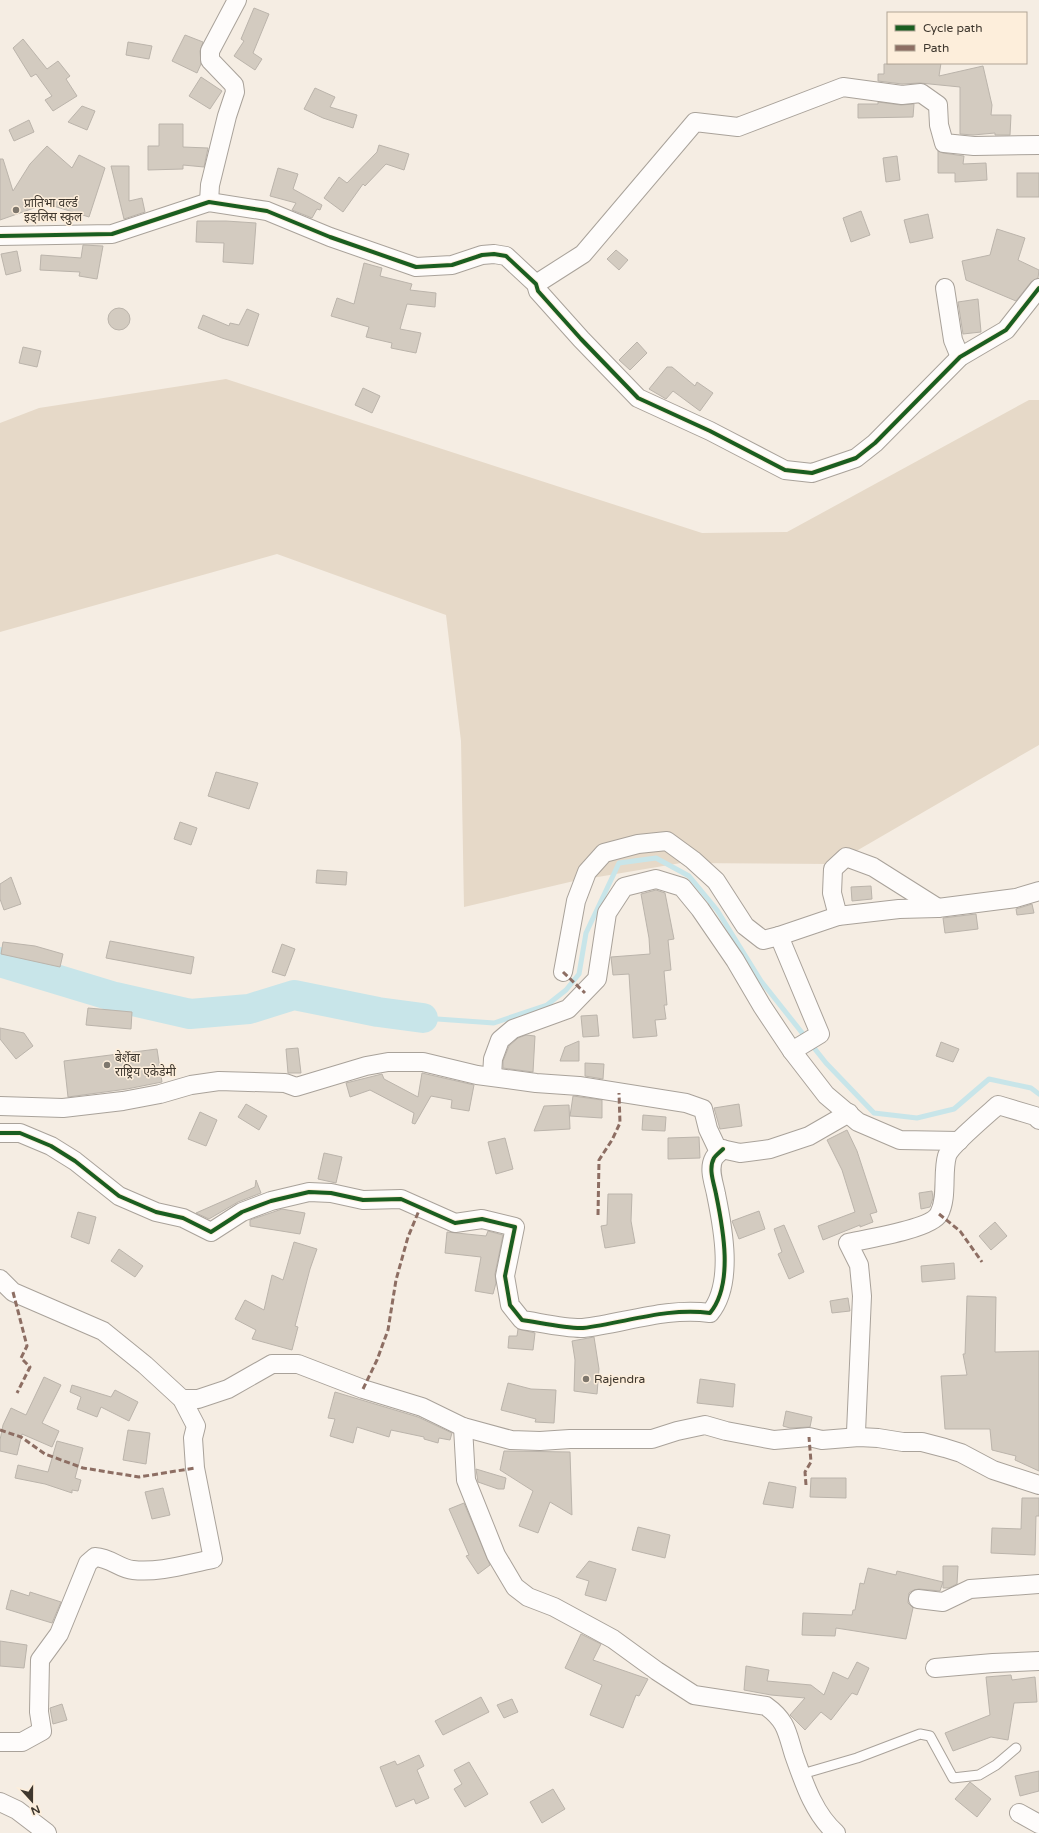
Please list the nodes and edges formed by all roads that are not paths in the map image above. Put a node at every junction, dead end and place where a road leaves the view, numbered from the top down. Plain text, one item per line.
1 (237, 0) edge
2 (1039, 145) edge
3 (209, 202) junction
4 (0, 236) edge
5 (536, 284) junction
6 (945, 288) dead end
7 (1039, 288) edge
8 (960, 357) junction
9 (1039, 891) edge
10 (938, 908) junction
11 (838, 916) junction
12 (779, 936) junction
13 (563, 972) dead end
14 (792, 1052) junction
15 (492, 1076) junction
16 (0, 1106) edge
17 (849, 1113) junction
18 (1039, 1120) edge
19 (0, 1133) edge
20 (959, 1141) junction
21 (723, 1149) junction
22 (0, 1279) edge
23 (182, 1399) junction
24 (463, 1427) junction
25 (858, 1436) junction
26 (1039, 1486) edge
27 (1039, 1584) edge
28 (918, 1599) dead end
29 (1039, 1661) edge
30 (935, 1668) dead end
31 (0, 1742) edge
32 (1016, 1748) dead end
33 (802, 1774) junction
34 (0, 1802) edge
35 (1019, 1813) dead end
36 (1039, 1824) edge
37 (47, 1833) edge
38 (836, 1833) edge

1 - 3 street
2 - 5 street
3 - 4 street
3 - 5 street
5 - 8 street
6 - 8 street
7 - 8 street
9 - 10 street
10 - 11 street
10 - 11 street
11 - 12 street
12 - 13 street
12 - 14 street
14 - 15 street
14 - 17 street
15 - 16 street
15 - 21 street
17 - 20 street
17 - 21 street
18 - 20 street
19 - 21 street
20 - 25 street
22 - 23 street
23 - 24 street
23 - 31 street
24 - 25 street
24 - 33 street
25 - 26 street
27 - 28 street
29 - 30 street
32 - 33 lane
33 - 38 street
34 - 37 street
35 - 36 street

